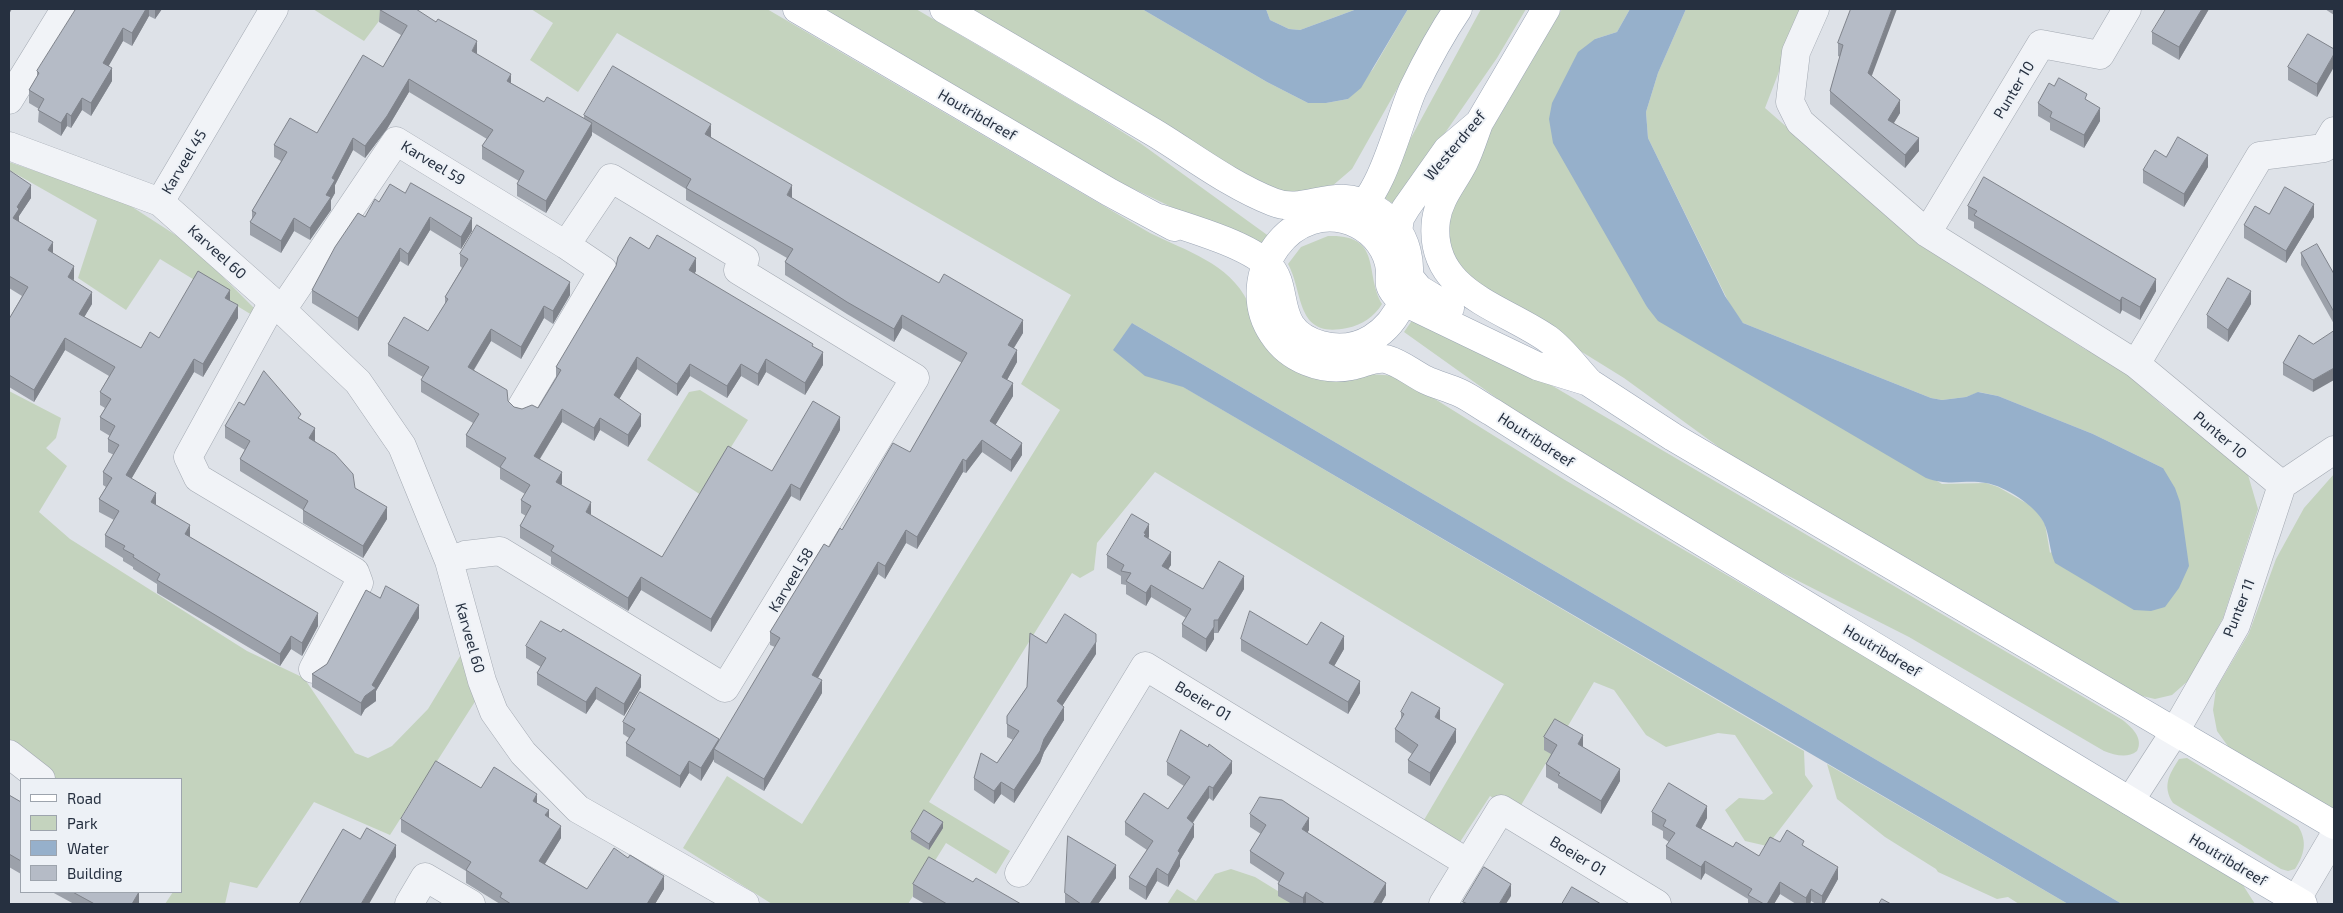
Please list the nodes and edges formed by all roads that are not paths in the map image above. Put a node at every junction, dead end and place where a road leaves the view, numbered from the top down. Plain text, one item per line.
1 (65, 9) edge
2 (274, 9) edge
3 (797, 9) edge
4 (944, 9) edge
5 (1458, 9) edge
6 (1546, 9) edge
7 (1815, 9) edge
8 (2127, 9) edge
9 (9, 100) edge
10 (1479, 123) junction
11 (2334, 131) edge
12 (9, 146) edge
13 (160, 202) junction
14 (1350, 207) junction
15 (1300, 217) junction
16 (1398, 232) junction
17 (1927, 233) junction
18 (566, 245) junction
19 (1262, 276) junction
20 (1407, 290) junction
21 (278, 306) junction
22 (1371, 348) junction
23 (2136, 364) junction
24 (1589, 382) junction
25 (522, 406) dead end
26 (2334, 450) edge
27 (2282, 486) junction
28 (448, 561) junction
29 (313, 669) dead end
30 (2174, 732) junction
31 (9, 754) edge
32 (40, 778) edge
33 (2130, 802) junction
34 (2334, 825) edge
35 (2334, 836) edge
36 (1468, 862) junction
37 (1019, 873) dead end
38 (2298, 903) edge
39 (409, 904) edge
40 (471, 904) edge
41 (745, 904) edge
42 (1443, 904) edge
43 (1657, 904) edge

1 - 9 street
2 - 13 street, Karveel 45
3 - 19 main road, Houtribdreef
4 - 15 main road
5 - 14 main road
6 - 10 main road, Westerdreef
7 - 17 street, Punter 10
8 - 17 street, Punter 10
10 - 16 main road, Westerdreef
10 - 24 main road
11 - 23 street
12 - 13 street, Karveel 45
13 - 21 street, Karveel 60
14 - 15 main road
14 - 16 main road
14 - 20 main road
15 - 19 main road
16 - 20 main road
17 - 23 street, Punter 10
18 - 21 street, Karveel 59
18 - 25 street, Karveel 59
18 - 28 street, Karveel 58
19 - 22 main road
20 - 22 main road
20 - 24 main road
21 - 28 street, Karveel 60
21 - 29 street
22 - 33 main road, Houtribdreef
23 - 27 street, Punter 10
24 - 30 main road
26 - 27 street
27 - 30 street, Punter 11
28 - 41 street, Karveel 60
30 - 33 street, Punter 11
30 - 34 main road
31 - 32 street
33 - 38 main road, Houtribdreef
35 - 38 street
36 - 37 street, Boeier 01
36 - 42 street, Boeier 01
36 - 43 street, Boeier 01
39 - 40 street

